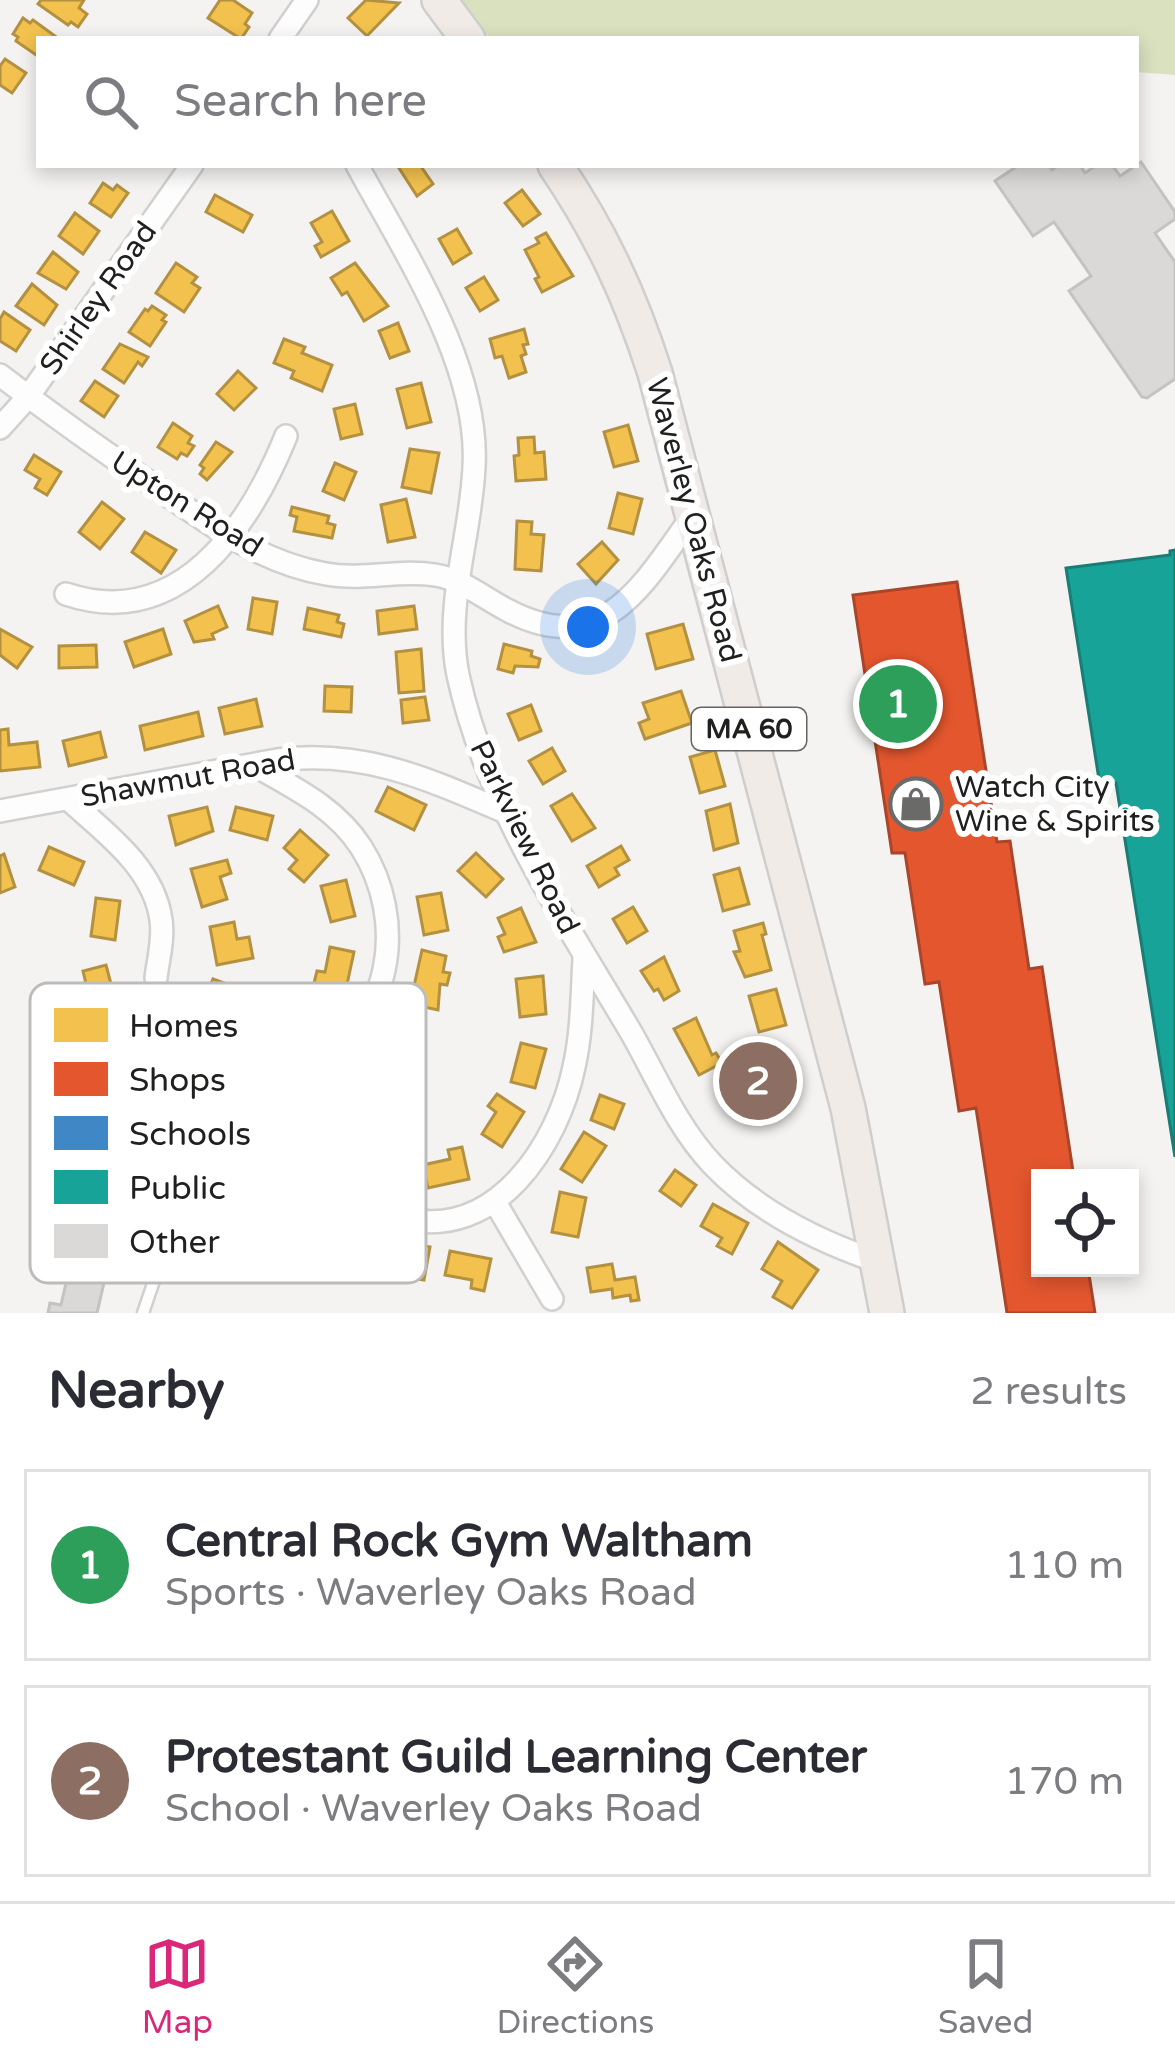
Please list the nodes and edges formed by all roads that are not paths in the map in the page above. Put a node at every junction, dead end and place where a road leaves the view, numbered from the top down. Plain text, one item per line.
1 (439, 0) edge
2 (465, 36) edge
3 (190, 168) edge
4 (359, 168) edge
5 (557, 168) edge
6 (0, 375) edge
7 (28, 397) junction
8 (0, 428) edge
9 (286, 436) dead end
10 (694, 514) junction
11 (232, 539) junction
12 (458, 582) junction
13 (66, 594) dead end
14 (254, 765) junction
15 (68, 799) junction
16 (0, 811) edge
17 (510, 814) junction
18 (584, 958) junction
19 (155, 978) dead end
20 (379, 983) edge
21 (495, 1202) junction
22 (426, 1220) edge
23 (876, 1261) junction
24 (154, 1283) edge
25 (552, 1299) dead end
26 (143, 1313) edge
27 (887, 1313) edge

1 - 2 main road
3 - 7 street, Shirley Road
4 - 12 street, Parkview Road
5 - 10 main road, Waverley Oaks Road / MA 60
6 - 7 street, Upton Road
7 - 8 street, Shirley Road
7 - 11 street, Upton Road
9 - 11 street
10 - 12 street, Upton Road
10 - 23 main road, Waverley Oaks Road / MA 60
11 - 12 street, Upton Road
11 - 13 street
12 - 17 street, Parkview Road
14 - 15 street, Shawmut Road
14 - 17 street, Shawmut Road
14 - 20 street
15 - 16 street, Shawmut Road
15 - 19 street
17 - 18 street, Parkview Road
18 - 21 street
18 - 23 street, Parkview Road
21 - 22 street
21 - 25 street
23 - 27 main road, Waverley Oaks Road / MA 60
24 - 26 lane

